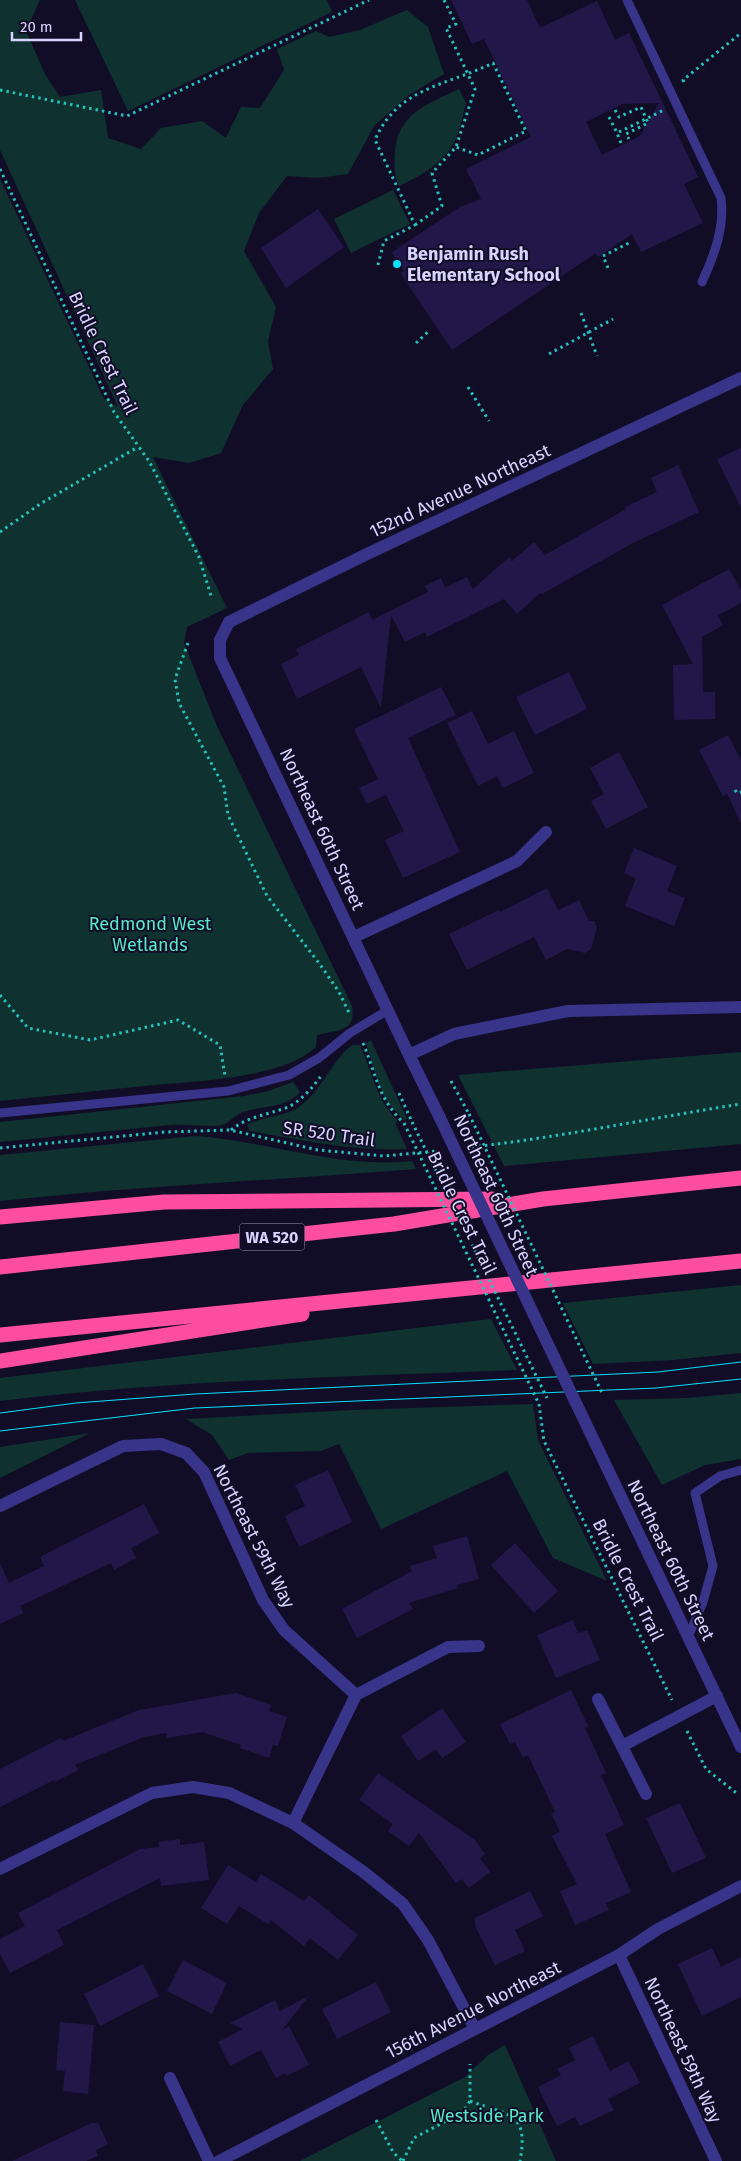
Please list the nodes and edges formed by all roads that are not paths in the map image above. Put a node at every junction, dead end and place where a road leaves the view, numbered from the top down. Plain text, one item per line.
1 (627, 0) edge
2 (702, 282) dead end
3 (741, 378) edge
4 (220, 658) joint
5 (546, 832) dead end
6 (354, 937) junction
7 (741, 1007) edge
8 (388, 1010) junction
9 (409, 1055) junction
10 (0, 1113) edge
11 (741, 1178) edge
12 (544, 1199) junction
13 (0, 1217) edge
14 (741, 1261) edge
15 (0, 1267) edge
16 (467, 1289) junction
17 (0, 1334) edge
18 (0, 1361) edge
19 (741, 1470) edge
20 (0, 1506) edge
21 (689, 1635) junction
22 (479, 1646) dead end
23 (356, 1695) junction
24 (717, 1696) junction
25 (598, 1699) dead end
26 (622, 1746) junction
27 (741, 1747) edge
28 (646, 1794) dead end
29 (293, 1823) junction
30 (0, 1868) edge
31 (741, 1886) edge
32 (619, 1955) junction
33 (475, 2029) junction
34 (170, 2078) dead end
35 (209, 2161) edge
36 (219, 2161) edge
37 (716, 2161) edge

1 - 2 lane
3 - 4 street, 152nd Avenue Northeast
4 - 6 street, Northeast 60th Street
5 - 6 street
6 - 8 street, Northeast 60th Street
7 - 9 street
8 - 9 street, Northeast 60th Street
8 - 10 lane
9 - 21 street, Northeast 60th Street, bridge
11 - 12 highway, WA 520
12 - 13 highway
12 - 15 highway, WA 520
14 - 16 highway
16 - 17 highway
16 - 18 highway
19 - 21 lane
20 - 23 street, Northeast 59th Way
21 - 24 street, Northeast 60th Street
22 - 23 street
23 - 29 street
24 - 26 street
24 - 27 street, Northeast 60th Street
25 - 26 street
26 - 28 street
29 - 30 street
29 - 33 street
31 - 32 street, 156th Avenue Northeast
32 - 33 street, 156th Avenue Northeast
32 - 37 street, Northeast 59th Way
33 - 36 street, 156th Avenue Northeast
34 - 35 street

